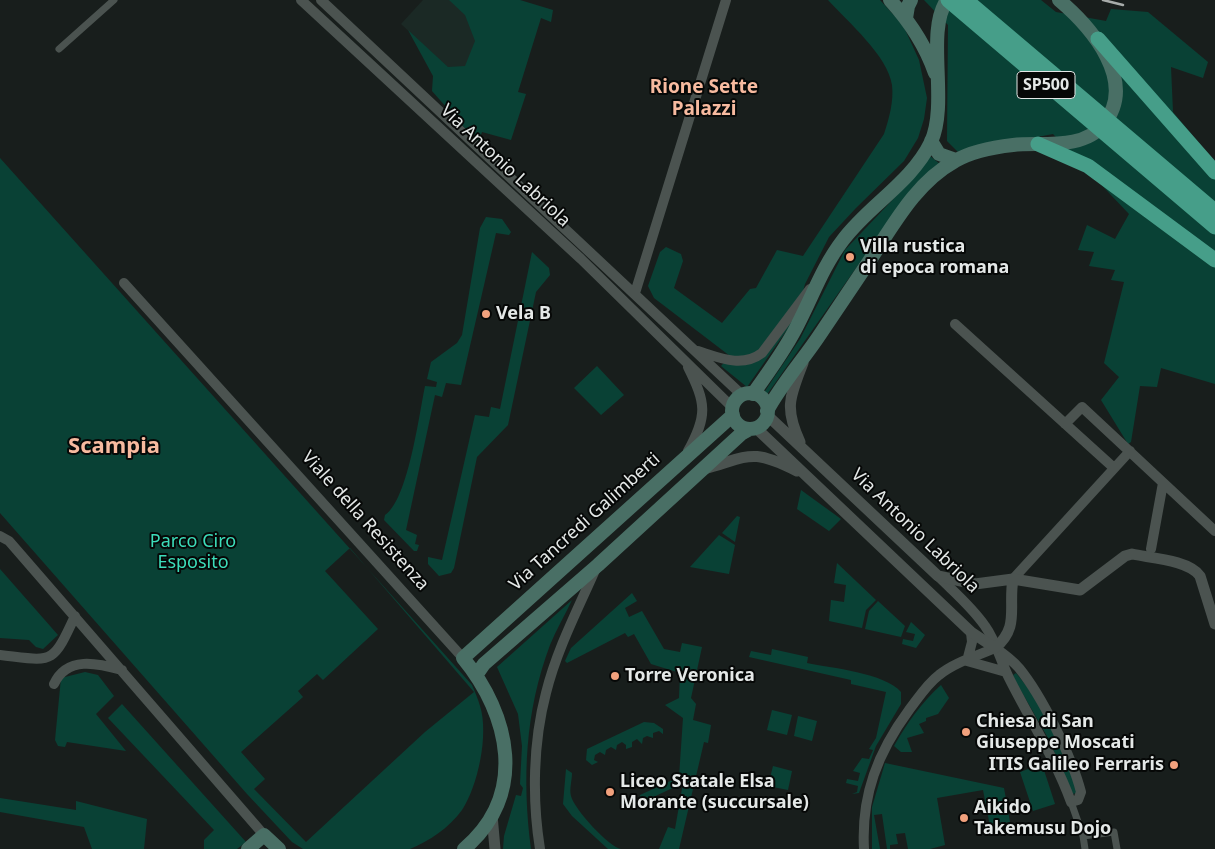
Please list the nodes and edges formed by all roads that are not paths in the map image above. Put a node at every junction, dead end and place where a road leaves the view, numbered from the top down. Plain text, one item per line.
1 (114, 0) edge
2 (302, 0) edge
3 (321, 0) edge
4 (726, 0) edge
5 (890, 0) edge
6 (911, 0) edge
7 (947, 0) edge
8 (966, 0) edge
9 (1059, 0) edge
10 (906, 18) junction
11 (1098, 39) junction
12 (59, 49) dead end
13 (938, 81) junction
14 (931, 141) junction
15 (1038, 144) junction
16 (956, 160) junction
17 (1149, 163) junction
18 (1215, 172) edge
19 (1215, 211) edge
20 (1215, 227) edge
21 (1215, 260) edge
22 (820, 275) junction
23 (124, 283) dead end
24 (635, 293) junction
25 (955, 324) dead end
26 (695, 350) junction
27 (806, 355) junction
28 (684, 359) junction
29 (748, 395) junction
30 (733, 411) junction
31 (767, 413) junction
32 (1065, 424) junction
33 (753, 428) junction
34 (802, 446) junction
35 (1130, 451) junction
36 (684, 460) junction
37 (1114, 468) junction
38 (704, 469) junction
39 (810, 477) junction
40 (1163, 483) junction
41 (1215, 531) edge
42 (0, 536) edge
43 (1151, 549) dead end
44 (598, 565) junction
45 (938, 576) junction
46 (1013, 579) junction
47 (75, 616) junction
48 (1215, 624) edge
49 (972, 632) junction
50 (995, 648) junction
51 (0, 655) edge
52 (462, 658) junction
53 (967, 660) junction
54 (122, 670) junction
55 (1006, 672) junction
56 (476, 674) junction
57 (54, 684) dead end
58 (1071, 802) junction
59 (492, 815) junction
60 (264, 835) junction
61 (1083, 836) junction
62 (248, 849) edge
63 (277, 849) edge
64 (464, 849) edge
65 (495, 849) edge
66 (540, 849) edge
67 (864, 849) edge
68 (1085, 849) edge
69 (1117, 849) edge

1 - 12 street
2 - 28 street, Via Antonio Labriola
3 - 24 street, Via Antonio Labriola
4 - 24 street
5 - 10 main road
6 - 10 main road
7 - 13 main road
7 - 17 highway, SP500
8 - 17 highway, SP500
9 - 11 main road
10 - 13 main road
11 - 15 main road
11 - 18 highway
13 - 14 main road
14 - 16 main road
14 - 22 main road
15 - 16 main road
15 - 21 highway
16 - 27 main road
17 - 19 highway, SP500
17 - 20 highway, SP500
22 - 26 street, Via Antonio Labriola
22 - 29 main road
23 - 52 street, Viale della Resistenza
24 - 26 street, Via Antonio Labriola
25 - 32 street
26 - 29 street, Via Antonio Labriola
27 - 31 main road
27 - 34 street, Via Antonio Labriola
28 - 30 street, Via Antonio Labriola
28 - 36 street, Via Antonio Labriola
29 - 30 main road
29 - 31 main road
30 - 33 main road
30 - 36 main road, Via Tancredi Galimberti
31 - 33 main road
31 - 34 street, Via Antonio Labriola
32 - 35 street
32 - 37 street
33 - 38 main road
33 - 39 street, Via Antonio Labriola
34 - 45 street, Via Antonio Labriola
35 - 37 street
35 - 40 street
36 - 52 main road, Via Tancredi Galimberti
37 - 46 street
38 - 39 street, Via Antonio Labriola
38 - 44 main road
39 - 49 street, Via Antonio Labriola
40 - 41 street
40 - 43 street
42 - 47 street
44 - 56 main road
44 - 66 street
45 - 46 street
45 - 50 street, Via Antonio Labriola
46 - 48 street
46 - 50 street
47 - 51 street
47 - 54 street
49 - 50 street, Via Antonio Labriola
49 - 53 street
50 - 53 street
50 - 55 street, Via Antonio Labriola
50 - 58 street, Via Antonio Labriola
52 - 56 main road, Viale della Resistenza
53 - 55 street
53 - 67 street
54 - 57 street
54 - 60 street
55 - 58 street, Via Antonio Labriola
56 - 59 main road, Viale della Resistenza
58 - 61 street, Via Antonio Labriola
59 - 64 main road, Viale della Resistenza
59 - 65 street, Viale della Resistenza
60 - 62 main road
60 - 63 main road
61 - 68 street, Via Antonio Labriola
61 - 69 street

